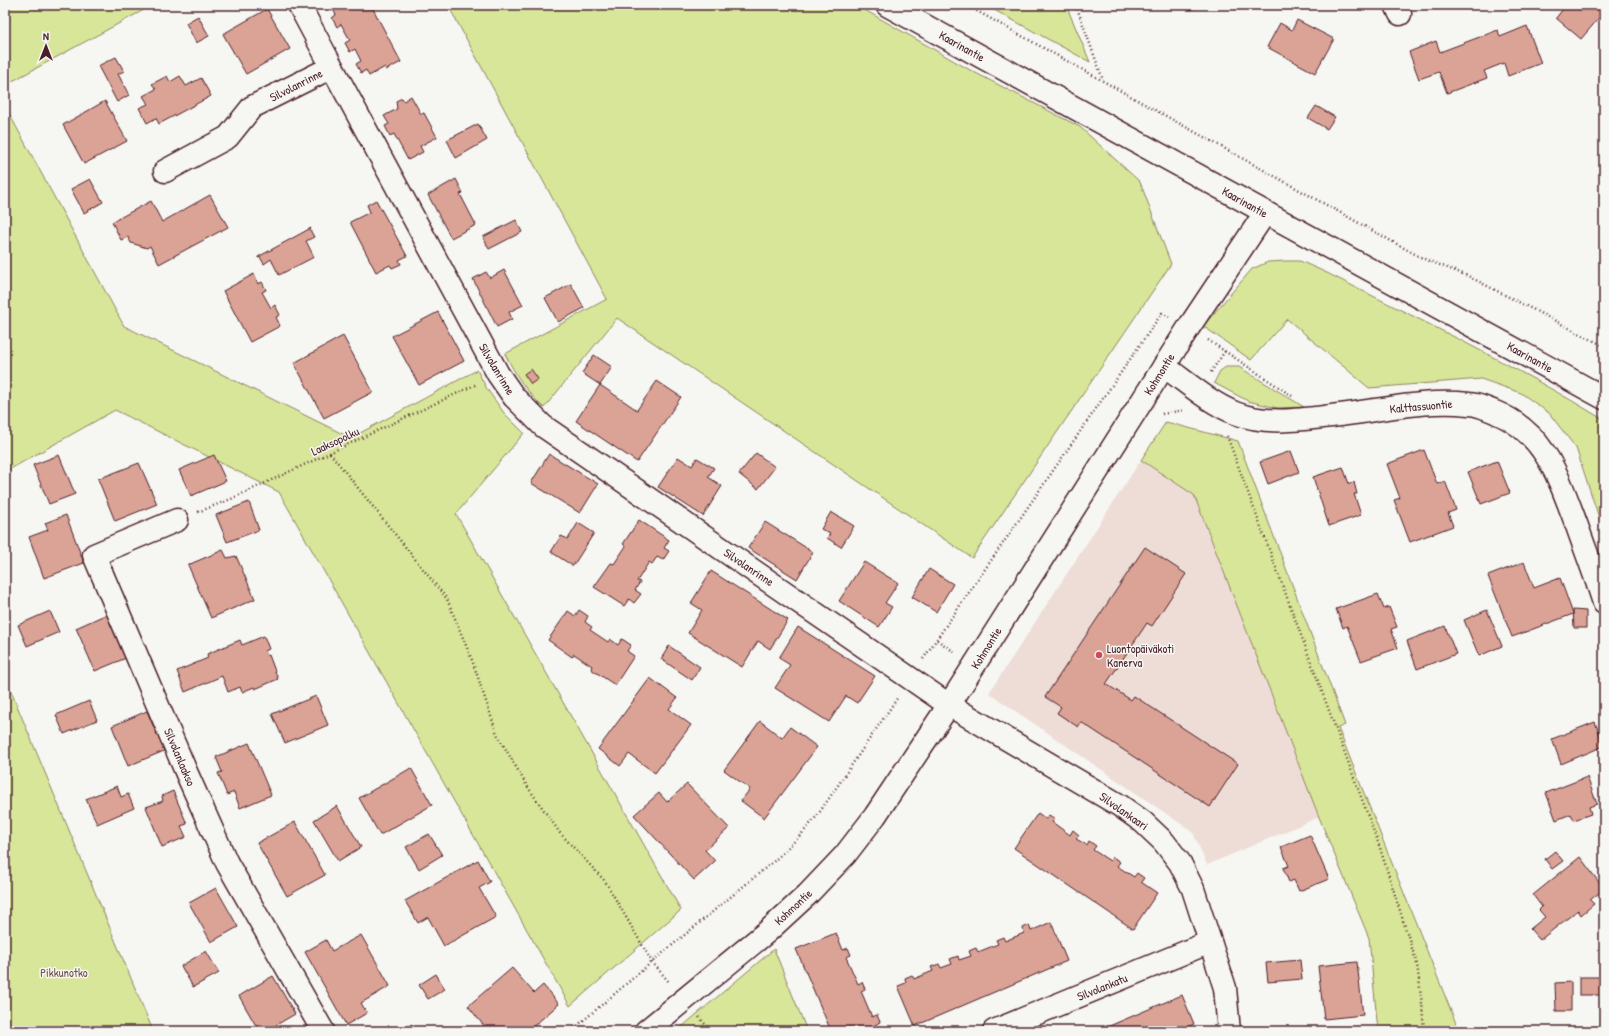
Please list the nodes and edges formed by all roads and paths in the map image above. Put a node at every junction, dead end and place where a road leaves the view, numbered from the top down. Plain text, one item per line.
1 (299, 5) edge
2 (888, 5) edge
3 (966, 5) edge
4 (1076, 5) edge
5 (332, 67) junction
6 (1103, 80) junction
7 (165, 171) dead end
8 (1265, 213) junction
9 (1604, 346) edge
10 (1164, 366) junction
11 (498, 374) junction
12 (1604, 398) edge
13 (1214, 401) junction
14 (330, 453) junction
15 (177, 520) joint
16 (1604, 603) edge
17 (950, 705) junction
18 (1210, 942) junction
19 (684, 999) junction
20 (323, 1031) edge
21 (646, 1031) edge
22 (994, 1031) edge
23 (1229, 1031) edge
24 (1424, 1031) edge

1 - 5 street
2 - 8 street, Kaarinantie
3 - 6 path
4 - 6 path
5 - 7 street, Silvolanrinne
5 - 11 street, Silvolanrinne
6 - 9 path
8 - 10 street, Kohmontie
8 - 12 street, Kaarinantie
10 - 13 street, Kalttassuontie
10 - 17 street, Kohmontie
11 - 14 path, Laaksopolku
11 - 17 street, Silvolanrinne
13 - 16 street, Kalttassuontie
13 - 24 path
14 - 15 path, Laaksopolku
14 - 19 path
15 - 20 street, Silvolanlaakso
17 - 18 street, Silvolankaari
17 - 19 street, Kohmontie
18 - 22 street, Silvolankatu
18 - 23 street, Silvolankaari
19 - 21 street, Kohmontie

